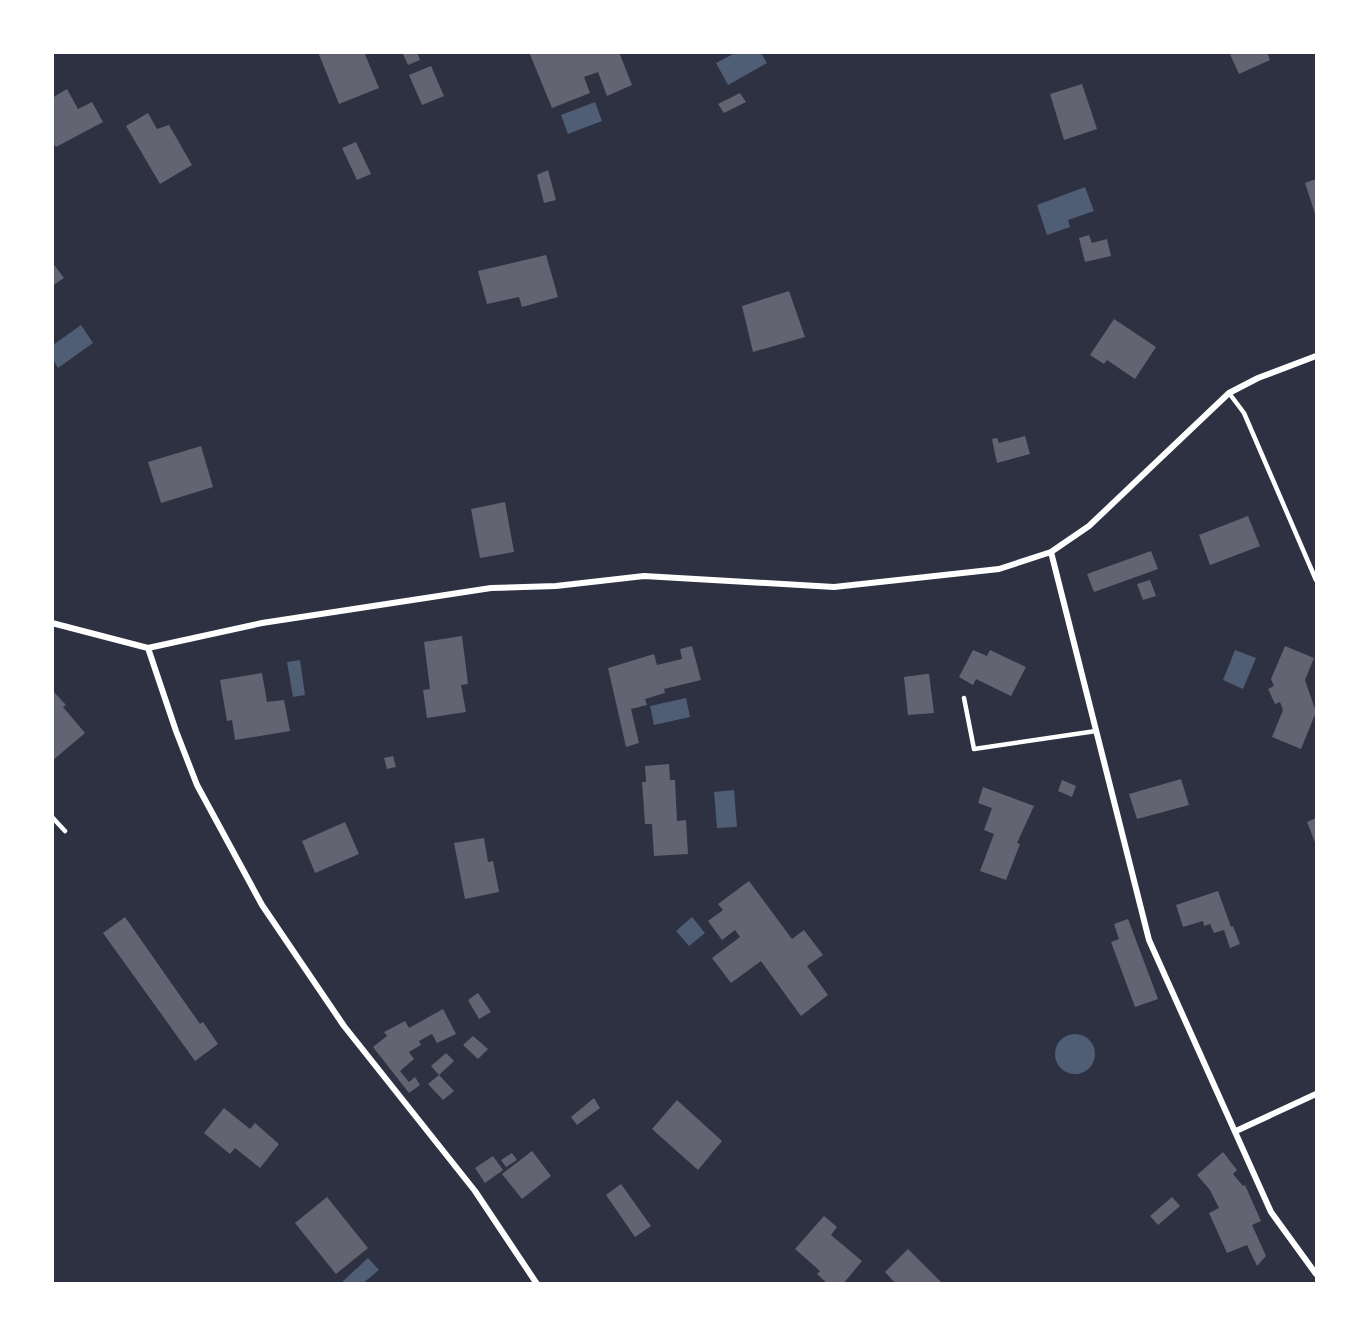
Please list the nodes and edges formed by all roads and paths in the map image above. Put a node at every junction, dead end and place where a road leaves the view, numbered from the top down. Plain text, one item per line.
1 (1317, 356) edge
2 (1228, 393) junction
3 (1051, 552) junction
4 (1317, 580) edge
5 (52, 623) edge
6 (148, 648) junction
7 (964, 698) dead end
8 (1096, 731) junction
9 (52, 817) edge
10 (65, 831) dead end
11 (1317, 1094) edge
12 (1236, 1131) junction
13 (1317, 1274) edge
14 (537, 1284) edge

1 - 2 street
2 - 3 street
2 - 4 lane
3 - 6 street
3 - 8 street
5 - 6 street
6 - 14 street
7 - 8 lane
8 - 12 street
9 - 10 lane
11 - 12 street
12 - 13 street

